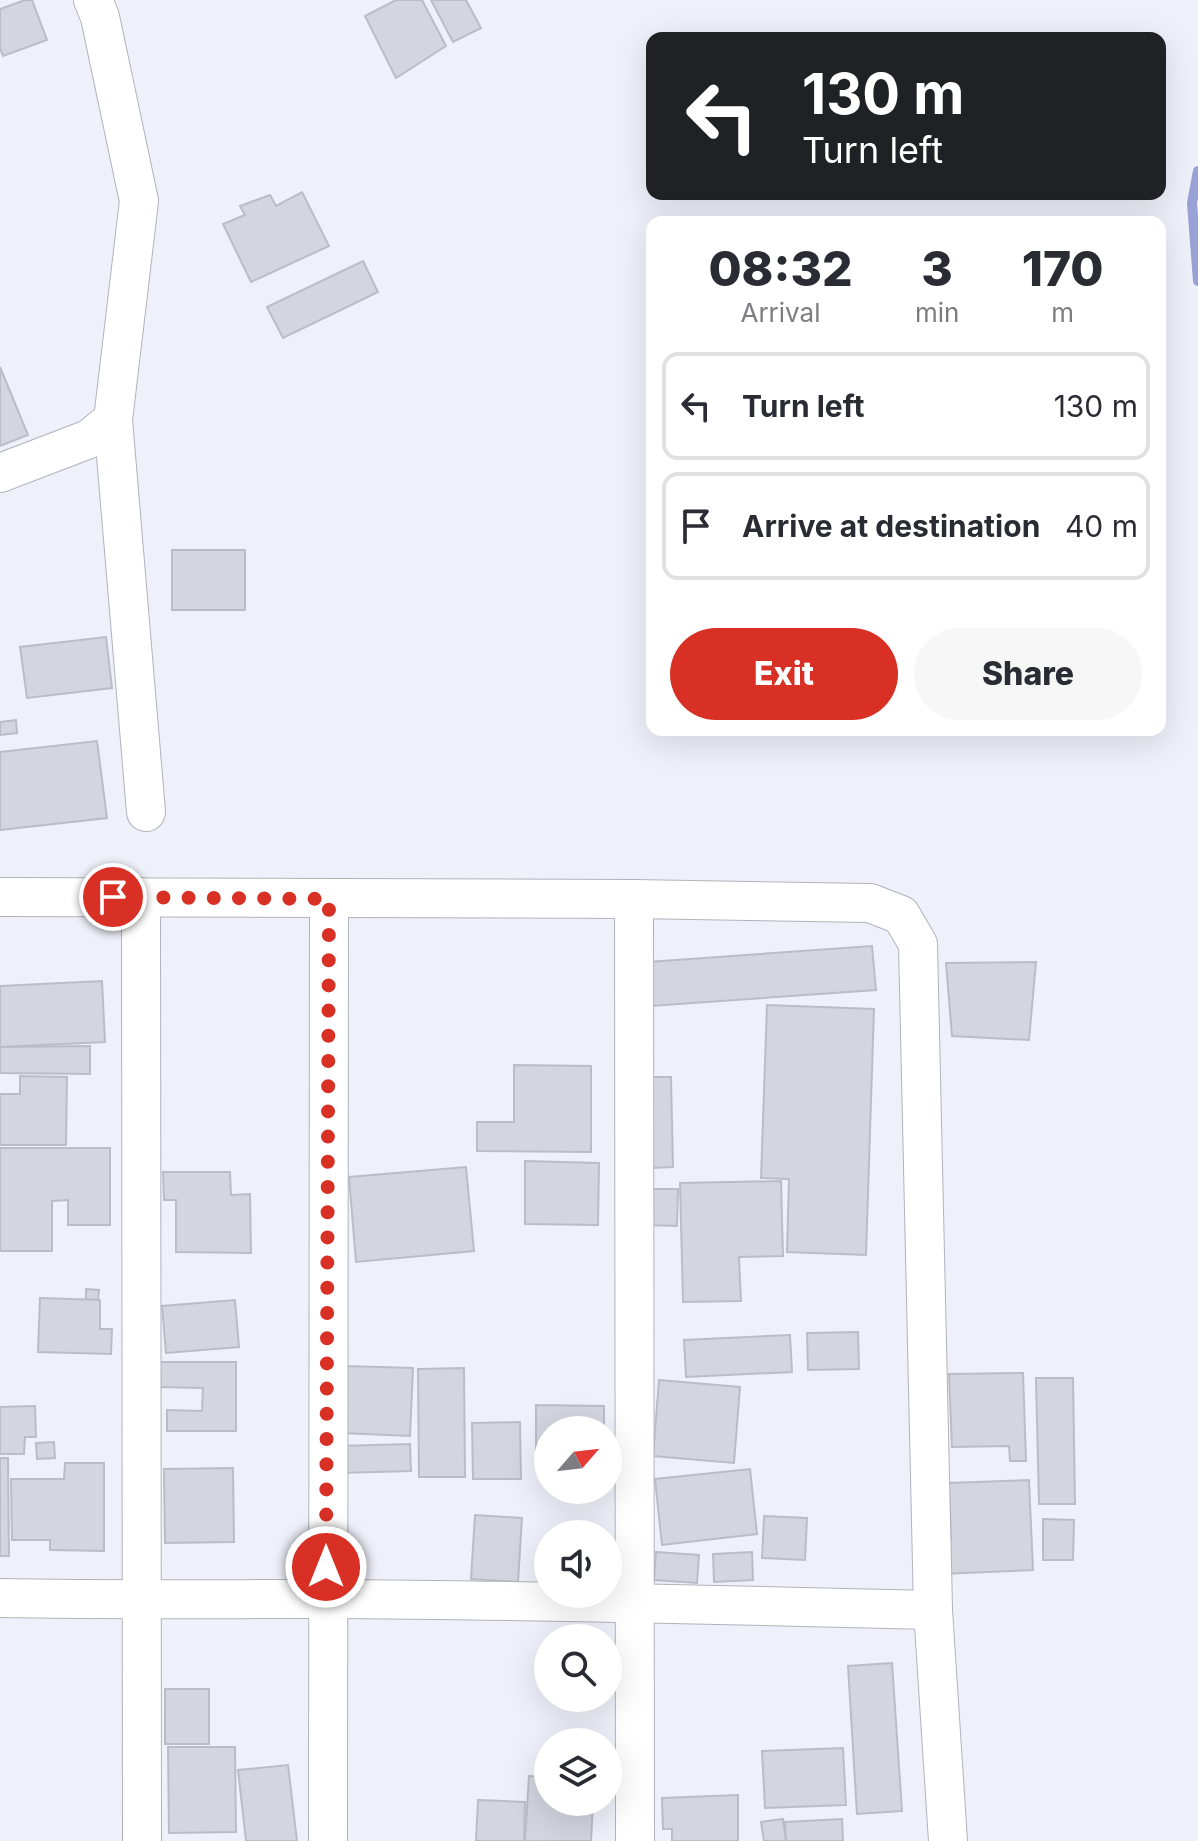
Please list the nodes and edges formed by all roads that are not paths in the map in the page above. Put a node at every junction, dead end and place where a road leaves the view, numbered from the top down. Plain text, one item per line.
1 (93, 0) edge
2 (113, 420) junction
3 (0, 473) edge
4 (146, 812) dead end
5 (0, 897) edge
6 (141, 897) junction
7 (329, 899) junction
8 (634, 899) junction
9 (0, 1598) edge
10 (326, 1599) junction
11 (143, 1601) junction
12 (635, 1603) junction
13 (933, 1610) junction
14 (142, 1841) edge
15 (328, 1841) edge
16 (635, 1841) edge
17 (948, 1841) edge

1 - 2 street
2 - 3 street
2 - 4 street
5 - 6 street
6 - 7 street
6 - 11 street
7 - 8 street
7 - 10 street
8 - 12 street
8 - 13 street
9 - 11 street
10 - 11 street
10 - 12 street
10 - 15 street
11 - 14 street
12 - 13 street
12 - 16 street
13 - 17 street

